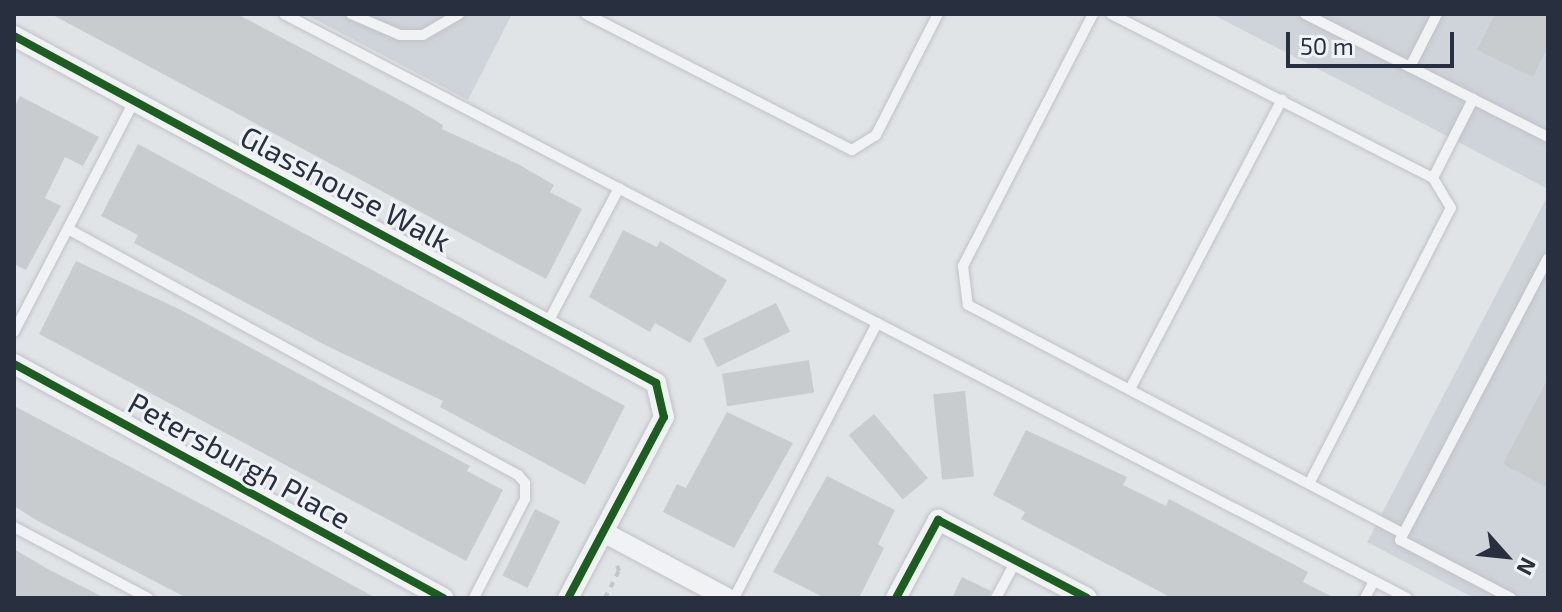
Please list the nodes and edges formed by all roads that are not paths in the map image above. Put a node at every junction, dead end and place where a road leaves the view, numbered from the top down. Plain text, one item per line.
1 (284, 14) edge
2 (351, 14) edge
3 (459, 14) edge
4 (586, 14) edge
5 (938, 14) edge
6 (1093, 14) edge
7 (1111, 14) edge
8 (1305, 14) edge
9 (1437, 14) edge
10 (1322, 18) edge
11 (14, 36) edge
12 (1410, 67) junction
13 (1282, 99) junction
14 (1473, 99) junction
15 (134, 101) junction
16 (1548, 137) edge
17 (1433, 178) junction
18 (619, 188) junction
19 (68, 229) junction
20 (1548, 258) edge
21 (877, 323) junction
22 (547, 324) junction
23 (14, 332) edge
24 (14, 364) edge
25 (1130, 389) junction
26 (1310, 482) junction
27 (14, 527) edge
28 (603, 532) junction
29 (1403, 533) junction
30 (1016, 561) junction
31 (1374, 581) junction
32 (148, 598) edge
33 (443, 598) edge
34 (474, 598) edge
35 (568, 598) edge
36 (727, 598) edge
37 (734, 598) edge
38 (896, 598) edge
39 (996, 598) edge
40 (1087, 598) edge
41 (1365, 598) edge
42 (1407, 598) edge
43 (1511, 598) edge

1 - 18 lane
2 - 3 lane
4 - 5 lane
6 - 25 lane
7 - 13 lane
8 - 10 lane
9 - 12 lane
10 - 12 lane
11 - 15 street, Glasshouse Walk
12 - 14 lane
13 - 17 lane
13 - 25 lane
14 - 16 lane
14 - 17 lane
15 - 19 lane
15 - 22 street, Glasshouse Walk
17 - 26 lane
18 - 21 lane
18 - 22 lane
19 - 23 lane
19 - 34 lane
20 - 29 lane
21 - 31 lane
21 - 37 lane
22 - 28 street, Glasshouse Walk
24 - 33 street, Petersburgh Place
25 - 26 lane
26 - 29 lane
27 - 32 lane
28 - 35 street
28 - 36 street
29 - 43 lane
30 - 38 street
30 - 39 lane
30 - 40 street
31 - 41 lane
31 - 42 lane

